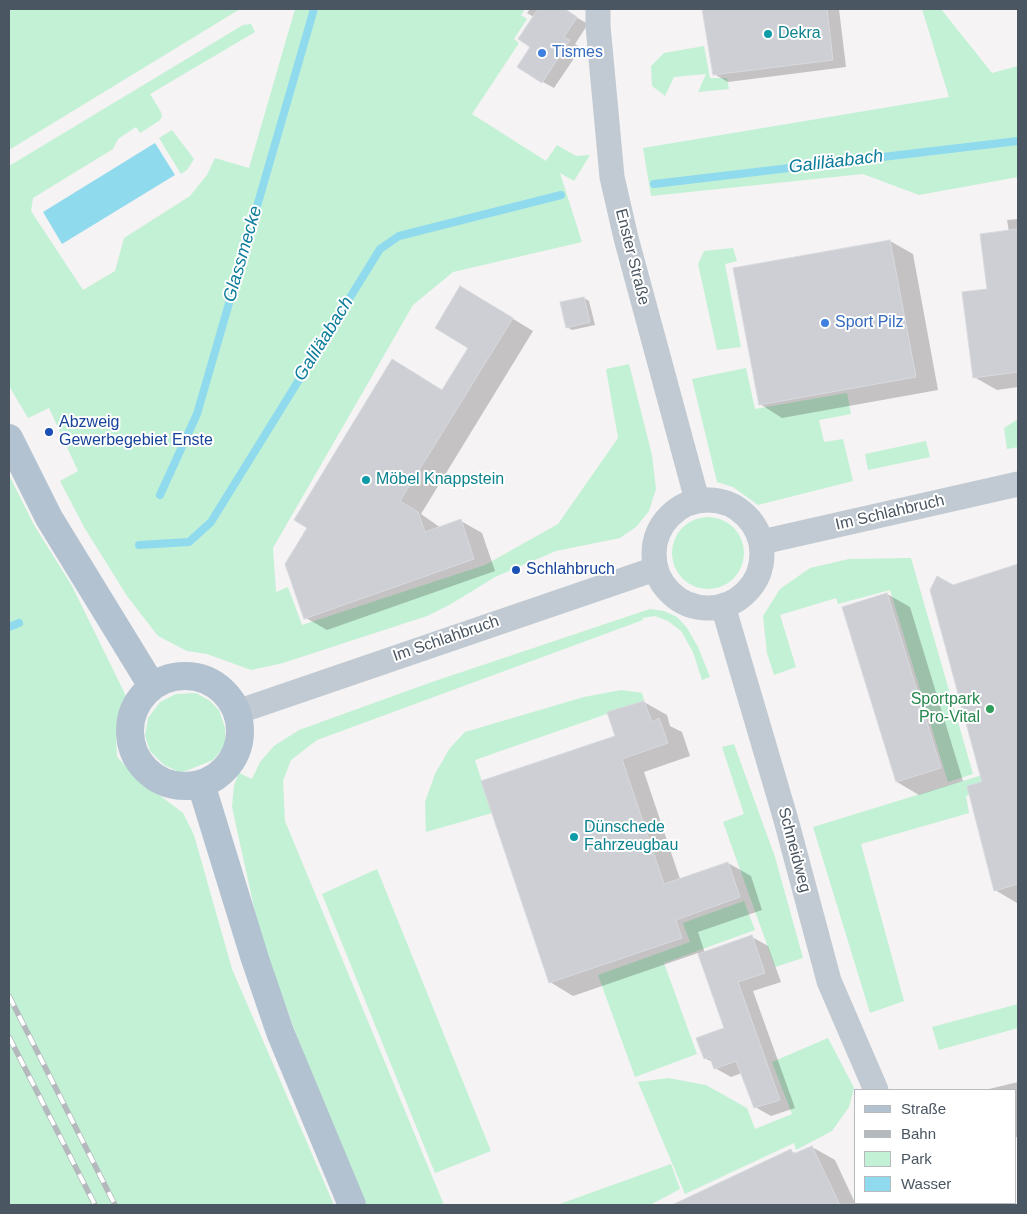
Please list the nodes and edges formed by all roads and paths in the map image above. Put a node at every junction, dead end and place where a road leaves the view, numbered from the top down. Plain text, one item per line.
1 (598, 9) edge
2 (9, 438) edge
3 (1018, 484) edge
4 (697, 500) junction
5 (762, 542) junction
6 (656, 569) junction
7 (724, 606) junction
8 (152, 686) junction
9 (237, 712) junction
10 (201, 784) junction
11 (876, 1089) edge
12 (352, 1205) edge

1 - 4 street, Enster Straße
2 - 8 main road
3 - 5 street, Im Schlahbruch
4 - 5 street
4 - 6 street
5 - 7 street
6 - 7 street
6 - 9 street, Im Schlahbruch
7 - 11 street, Schneidweg
8 - 9 main road
8 - 10 main road
9 - 10 main road
10 - 12 main road

